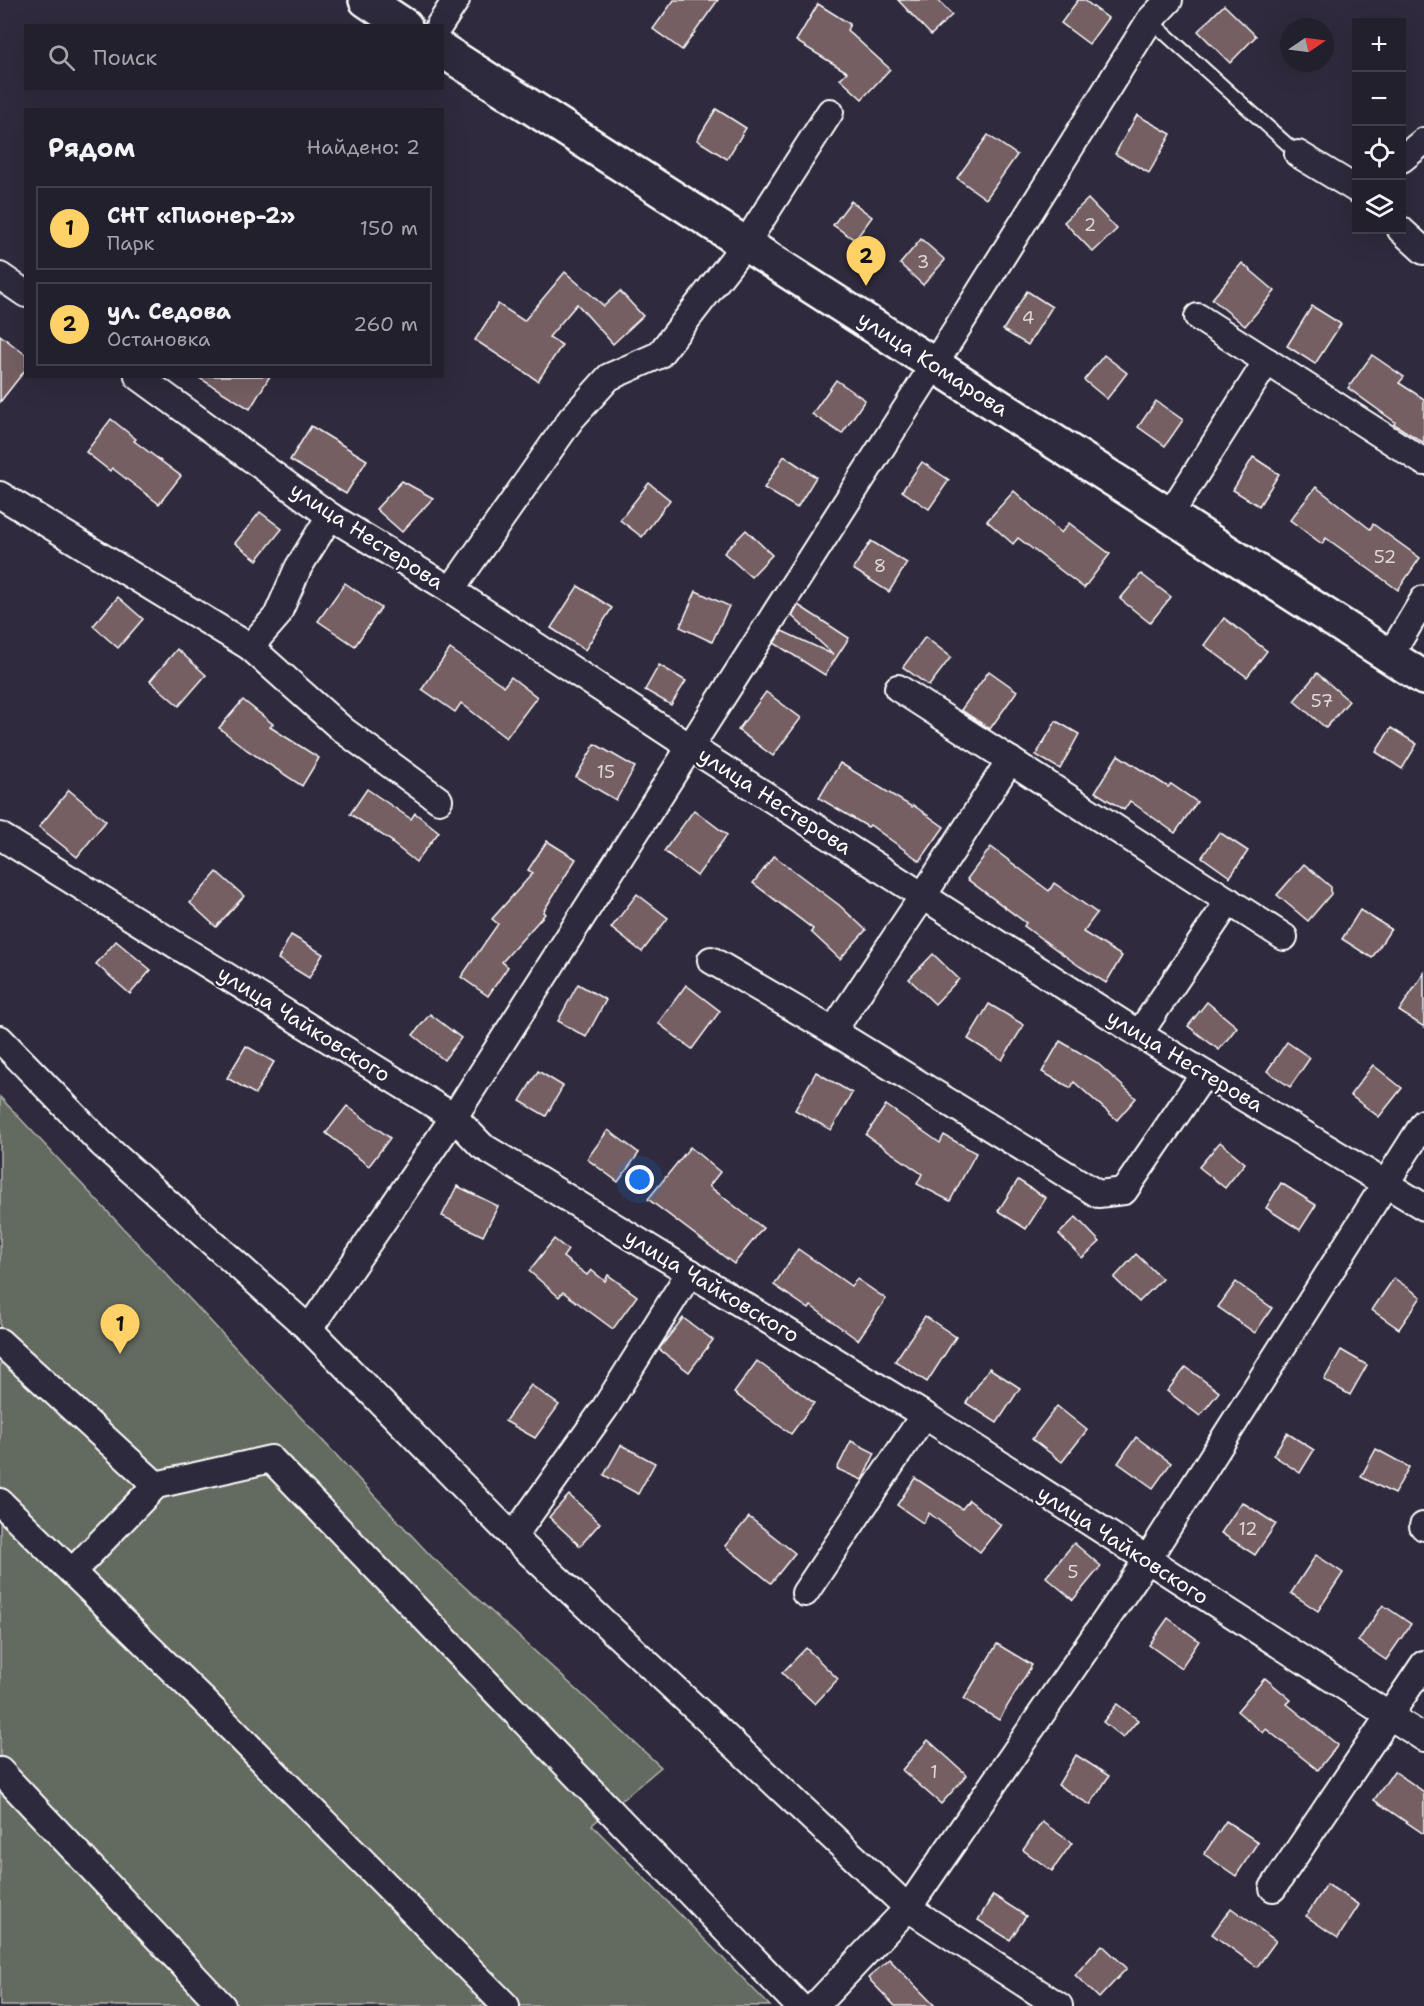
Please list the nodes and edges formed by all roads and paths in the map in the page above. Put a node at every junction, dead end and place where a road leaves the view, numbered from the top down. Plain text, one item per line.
1 (366, 0) edge
2 (456, 0) edge
3 (1169, 0) edge
4 (1150, 20) junction
5 (402, 24) edge
6 (440, 24) edge
7 (444, 51) edge
8 (830, 112) dead end
9 (1424, 141) edge
10 (1298, 154) joint
11 (1406, 155) edge
12 (1352, 187) edge
13 (1405, 234) edge
14 (746, 243) junction
15 (1424, 251) edge
16 (0, 276) edge
17 (24, 293) edge
18 (1198, 317) dead end
19 (1267, 361) junction
20 (934, 365) junction
21 (141, 378) edge
22 (1424, 462) edge
23 (0, 495) edge
24 (330, 516) junction
25 (1169, 516) junction
26 (451, 590) junction
27 (1424, 600) edge
28 (250, 647) junction
29 (1389, 657) junction
30 (1424, 678) edge
31 (898, 688) dead end
32 (690, 747) junction
33 (1010, 760) junction
34 (439, 800) dead end
35 (0, 836) edge
36 (923, 896) junction
37 (1229, 901) junction
38 (1284, 937) dead end
39 (711, 960) dead end
40 (833, 1031) junction
41 (1139, 1034) junction
42 (0, 1038) edge
43 (1204, 1074) junction
44 (454, 1117) junction
45 (1424, 1123) edge
46 (1387, 1183) junction
47 (1424, 1207) edge
48 (690, 1272) junction
49 (309, 1329) junction
50 (0, 1342) edge
51 (924, 1415) junction
52 (156, 1485) junction
53 (0, 1502) edge
54 (513, 1537) junction
55 (1147, 1560) junction
56 (72, 1572) junction
57 (805, 1593) dead end
58 (1424, 1664) edge
59 (1389, 1716) junction
60 (1424, 1738) edge
61 (0, 1771) edge
62 (1273, 1888) dead end
63 (908, 1908) junction
64 (222, 2006) edge
65 (506, 2006) edge
66 (799, 2006) edge
67 (815, 2006) edge
68 (1059, 2006) edge

1 - 5 main road
2 - 6 street
3 - 4 street
4 - 10 lane
4 - 20 street
7 - 14 main road, улица Комарова
8 - 14 street
9 - 11 street
10 - 12 street
13 - 15 street
14 - 20 main road, улица Комарова
14 - 26 street
16 - 17 street
18 - 19 street
19 - 22 street
19 - 25 street
20 - 25 main road, улица Комарова
20 - 32 street
21 - 24 street, улица Нестерова
23 - 28 street
24 - 26 street, улица Нестерова
24 - 28 street
25 - 29 main road, улица Комарова
26 - 32 street, улица Нестерова
27 - 29 street
28 - 34 street
29 - 30 main road, улица Комарова
31 - 33 street
32 - 36 street, улица Нестерова
32 - 44 street
33 - 36 street
33 - 37 street
35 - 44 street, улица Чайковского
36 - 40 street
36 - 41 street, улица Нестерова
37 - 38 street
37 - 41 street
39 - 40 street
40 - 43 street
41 - 43 street, улица Нестерова
42 - 49 street
43 - 46 street, улица Нестерова
44 - 48 street, улица Чайковского
44 - 49 street
45 - 46 street
46 - 47 street, улица Нестерова
46 - 55 street
48 - 51 street, улица Чайковского
48 - 54 street
49 - 54 street
50 - 52 street
51 - 55 street, улица Чайковского
51 - 57 street
52 - 56 street
52 - 66 street
53 - 56 street
54 - 63 street
55 - 59 street, улица Чайковского
55 - 63 street
56 - 65 street
58 - 59 street
59 - 60 street, улица Чайковского
59 - 62 street
61 - 64 street
63 - 67 street
63 - 68 street

